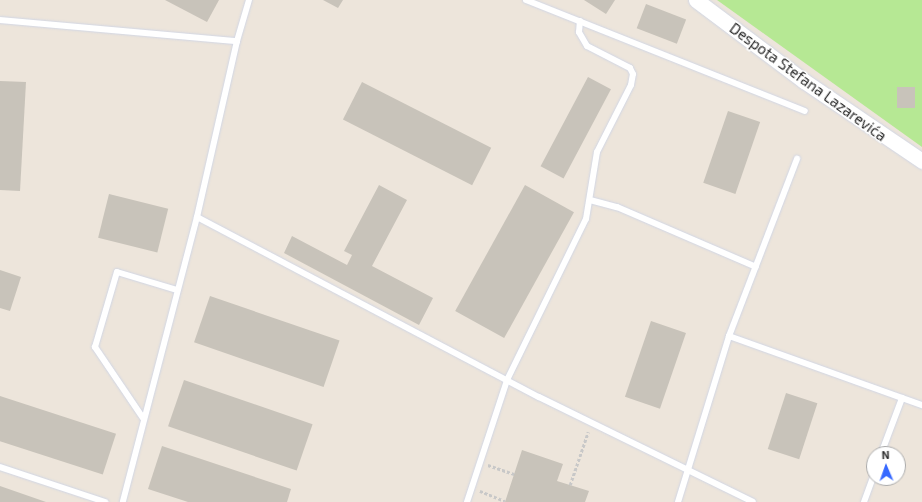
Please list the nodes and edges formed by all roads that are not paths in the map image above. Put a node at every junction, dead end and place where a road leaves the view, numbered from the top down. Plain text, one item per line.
1 (250, 0) edge
2 (526, 0) edge
3 (696, 0) edge
4 (0, 20) edge
5 (580, 21) junction
6 (237, 41) junction
7 (805, 111) dead end
8 (797, 159) dead end
9 (922, 161) edge
10 (590, 200) junction
11 (197, 217) junction
12 (756, 267) junction
13 (177, 290) junction
14 (729, 336) junction
15 (507, 380) junction
16 (902, 398) junction
17 (922, 405) edge
18 (143, 418) junction
19 (885, 446) edge
20 (0, 467) edge
21 (689, 471) junction
22 (870, 486) edge
23 (105, 502) edge
24 (123, 502) edge
25 (467, 502) edge
26 (678, 502) edge
27 (753, 502) edge
28 (864, 502) edge

1 - 6 lane
2 - 5 lane
3 - 9 street, Despota Stefana Lazarevića
4 - 6 lane
5 - 7 lane
5 - 10 lane
6 - 11 lane
8 - 12 lane
10 - 12 lane
10 - 15 lane
11 - 13 lane
11 - 15 lane
12 - 14 lane
13 - 18 lane
13 - 18 lane
14 - 16 lane
14 - 21 lane
15 - 21 lane
15 - 25 lane
16 - 17 lane
16 - 19 lane
18 - 24 lane
20 - 23 lane
21 - 26 lane
21 - 27 lane
22 - 28 lane

